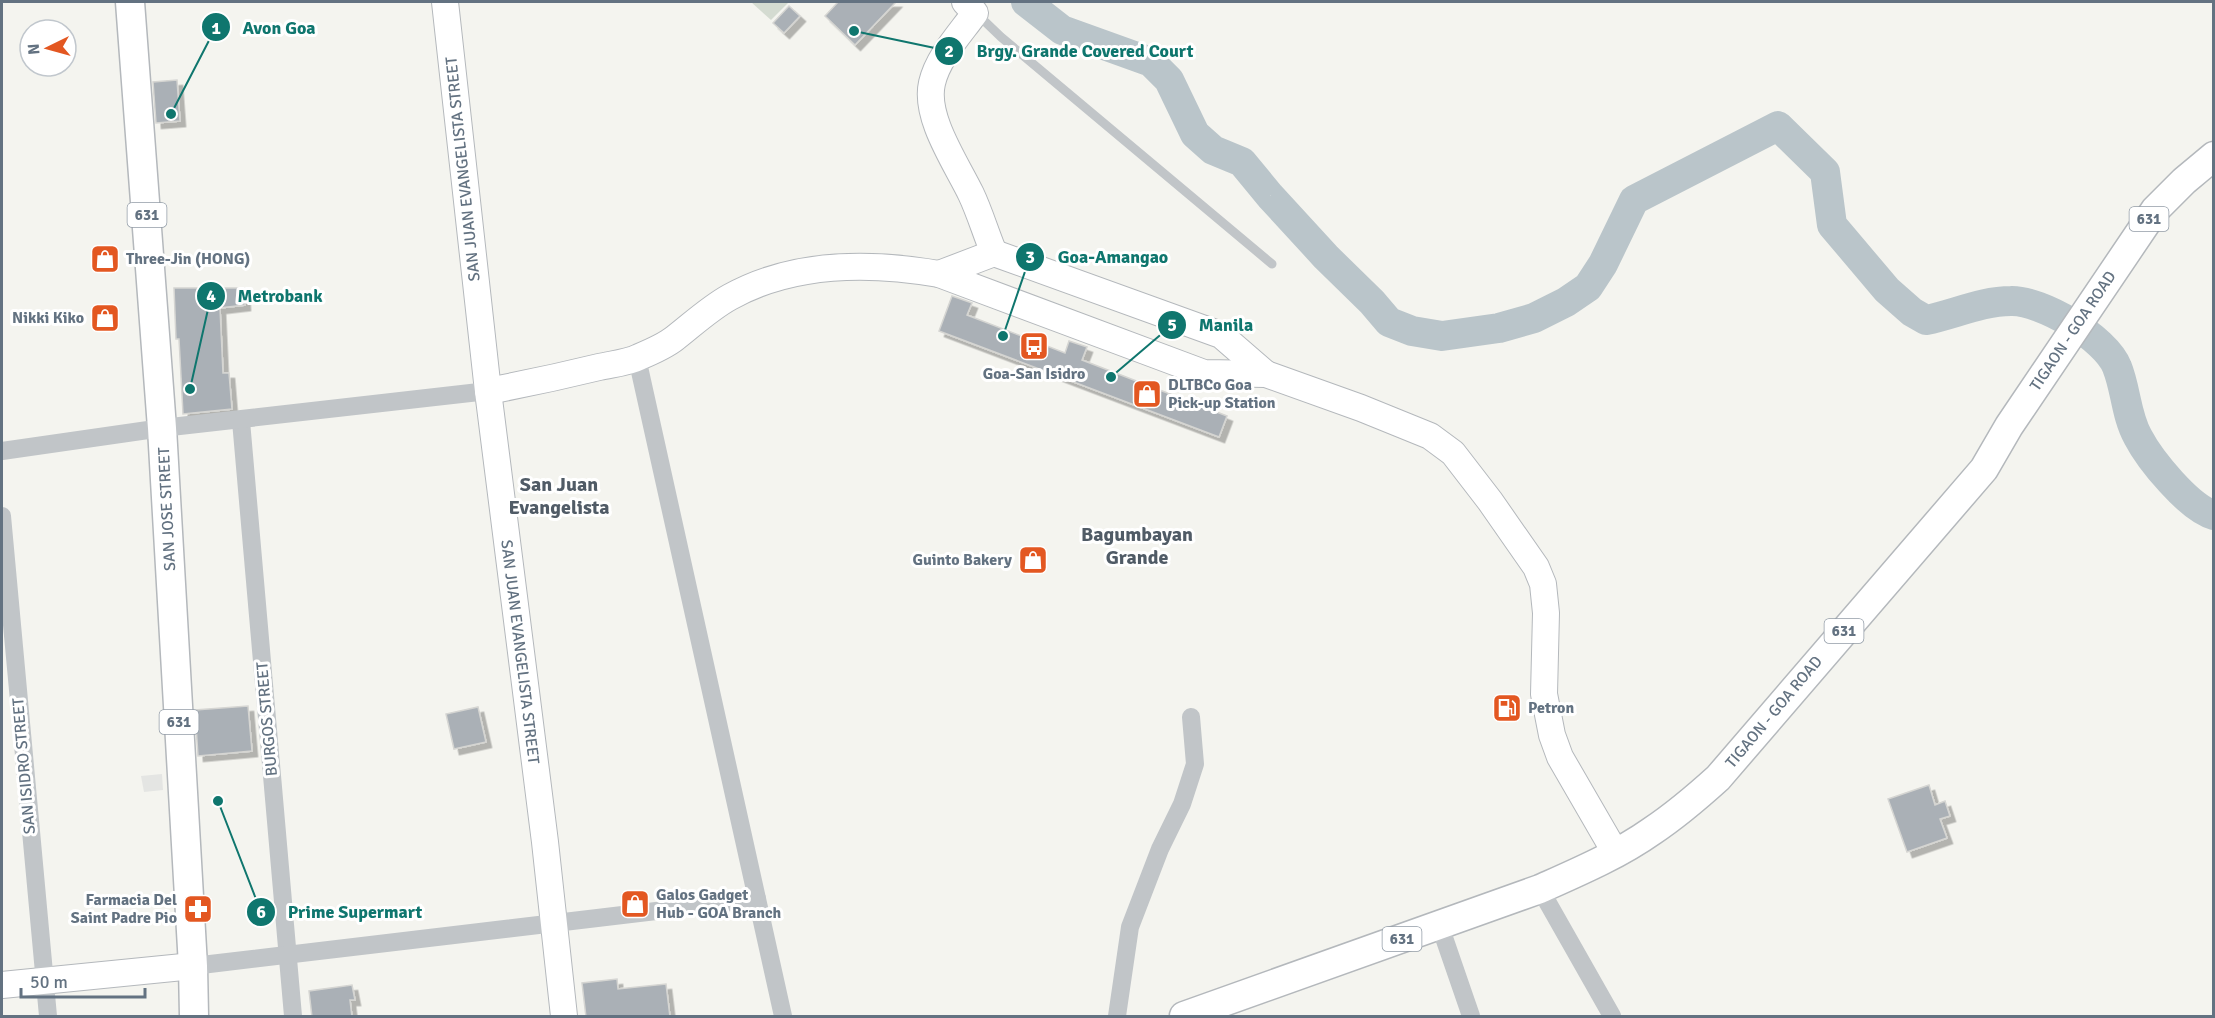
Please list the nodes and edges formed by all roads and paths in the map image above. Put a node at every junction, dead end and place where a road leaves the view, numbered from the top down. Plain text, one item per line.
1 (130, 2) edge
2 (445, 2) edge
3 (970, 7) edge
4 (2214, 156) edge
5 (994, 254) junction
6 (1272, 264) dead end
7 (939, 274) junction
8 (637, 358) junction
9 (1266, 374) junction
10 (488, 391) junction
11 (241, 421) junction
12 (162, 428) junction
13 (2, 451) edge
14 (2, 516) edge
15 (1191, 717) dead end
16 (1615, 852) junction
17 (1540, 889) junction
18 (757, 899) junction
19 (554, 924) junction
20 (1440, 926) junction
21 (287, 955) junction
22 (193, 966) junction
23 (44, 979) junction
24 (2, 985) edge
25 (48, 1017) edge
26 (194, 1017) edge
27 (293, 1017) edge
28 (564, 1017) edge
29 (783, 1017) edge
30 (1117, 1017) edge
31 (1184, 1017) edge
32 (1471, 1017) edge
33 (1612, 1017) edge

1 - 12 main road, SAN JOSE STREET / 631
2 - 10 street, SAN JUAN EVANGELISTA STREET
3 - 5 street
3 - 6 lane
4 - 16 main road, TIGAON - GOA ROAD / 631
5 - 7 street
5 - 9 street
7 - 8 street
7 - 9 street
8 - 10 street
8 - 18 street
9 - 16 street
10 - 11 street
10 - 19 street, SAN JUAN EVANGELISTA STREET
11 - 12 street
11 - 21 street, BURGOS STREET
12 - 13 street
12 - 22 main road, SAN JOSE STREET / 631
14 - 23 street, SAN ISIDRO STREET
15 - 30 street
16 - 17 main road, TIGAON - GOA ROAD / 631
17 - 20 main road, TIGAON - GOA ROAD / 631
17 - 33 street
18 - 19 street
18 - 29 street
19 - 21 street
19 - 28 street, SAN JUAN EVANGELISTA STREET
20 - 31 main road, TIGAON - GOA ROAD / 631
20 - 32 street
21 - 22 street
21 - 27 street, BURGOS STREET
22 - 23 street
22 - 26 main road, SAN JOSE STREET / 631
23 - 24 street
23 - 25 street, SAN ISIDRO STREET

